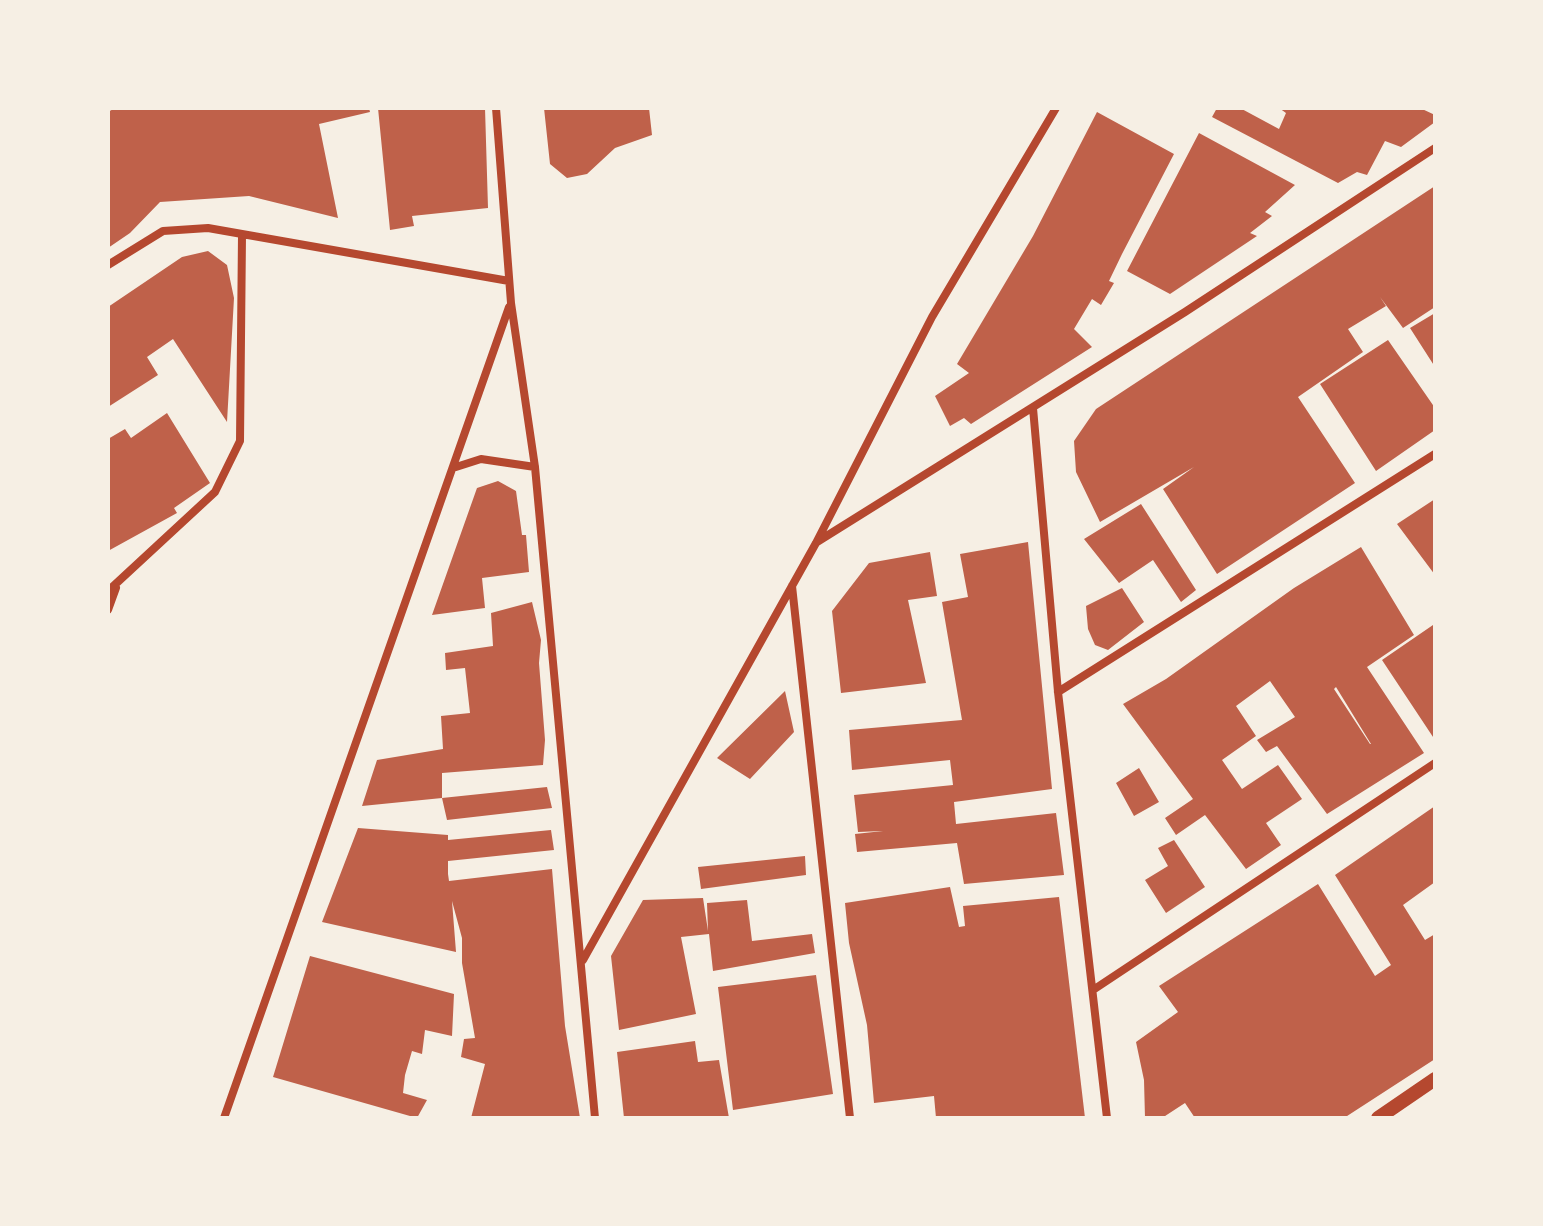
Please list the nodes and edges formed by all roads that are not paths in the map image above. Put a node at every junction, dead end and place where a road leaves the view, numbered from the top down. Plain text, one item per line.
1 (496, 108) edge
2 (1056, 108) edge
3 (1435, 148) edge
4 (242, 235) junction
5 (108, 265) edge
6 (509, 281) junction
7 (511, 303) junction
8 (1033, 408) junction
9 (1435, 454) edge
10 (456, 467) junction
11 (535, 467) junction
12 (816, 543) junction
13 (792, 584) junction
14 (112, 589) edge
15 (108, 610) edge
16 (1058, 692) junction
17 (1435, 763) edge
18 (583, 960) junction
19 (1093, 990) junction
20 (1435, 1079) edge
21 (224, 1118) edge
22 (595, 1118) edge
23 (850, 1118) edge
24 (1107, 1118) edge
25 (1378, 1118) edge

1 - 6 street
2 - 12 street
3 - 8 street
4 - 5 street
4 - 6 street
4 - 14 street
6 - 7 street
7 - 10 street
7 - 11 street
8 - 12 street
8 - 16 street
9 - 16 street
10 - 11 street
10 - 21 street
11 - 18 street
12 - 13 street
13 - 18 street
13 - 23 street
14 - 15 street
16 - 19 street
17 - 19 street
18 - 22 street
19 - 24 street
20 - 25 street

